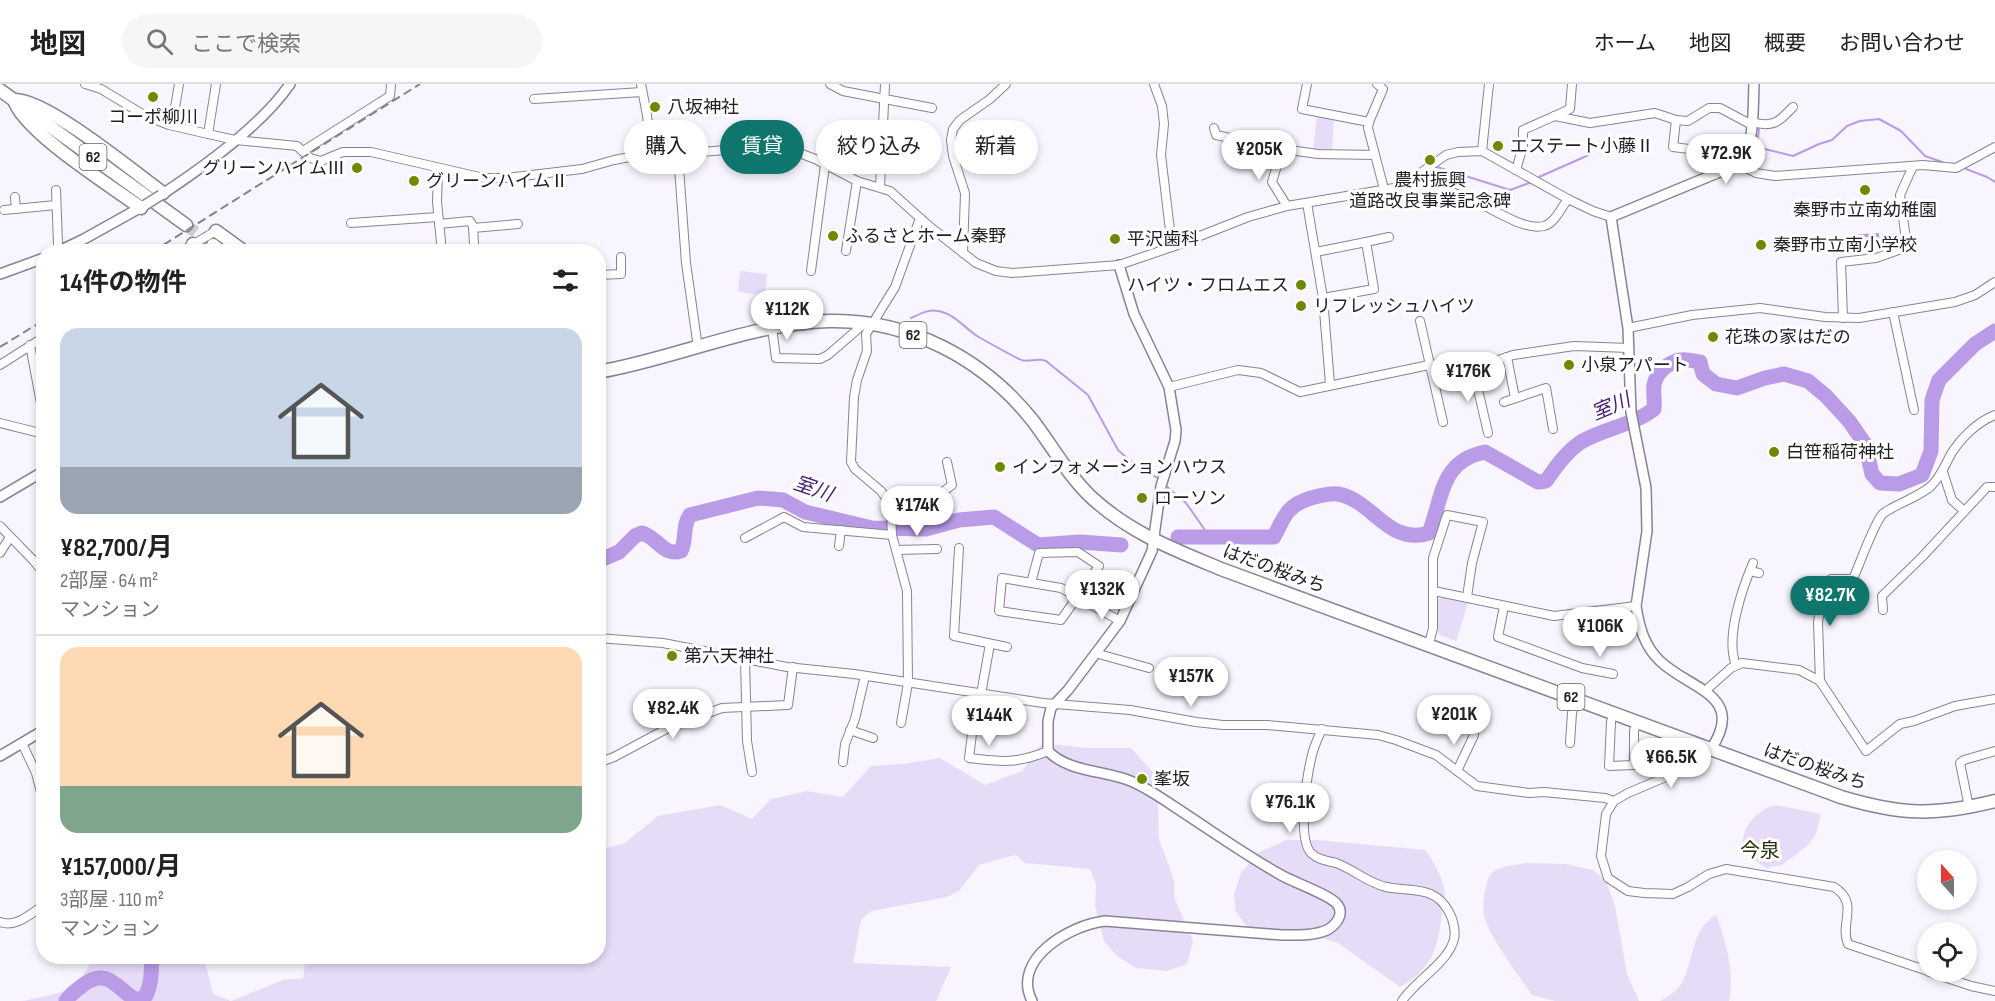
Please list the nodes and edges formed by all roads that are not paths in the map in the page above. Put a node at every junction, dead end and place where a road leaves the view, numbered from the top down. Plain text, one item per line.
1 (85, 84) edge
2 (179, 84) edge
3 (216, 84) edge
4 (290, 84) edge
5 (391, 84) edge
6 (830, 84) edge
7 (885, 84) edge
8 (1006, 84) edge
9 (1154, 84) edge
10 (1307, 84) edge
11 (1377, 84) edge
12 (1489, 84) edge
13 (1572, 84) edge
14 (1754, 84) edge
15 (100, 86) edge
16 (641, 88) edge
17 (0, 90) edge
18 (884, 98) junction
19 (534, 99) dead end
20 (14, 100) junction
21 (1793, 107) dead end
22 (932, 108) dead end
23 (1555, 116) junction
24 (648, 120) edge
25 (1676, 120) junction
26 (1369, 122) junction
27 (1752, 124) junction
28 (172, 125) junction
29 (1214, 128) dead end
30 (208, 134) junction
31 (235, 140) junction
32 (1995, 147) edge
33 (1282, 149) junction
34 (708, 151) edge
35 (1482, 151) junction
36 (303, 152) junction
37 (1375, 155) junction
38 (624, 158) edge
39 (816, 160) edge
40 (1739, 164) junction
41 (1913, 166) junction
42 (438, 168) junction
43 (1516, 170) junction
44 (679, 174) edge
45 (824, 174) edge
46 (844, 174) edge
47 (1715, 175) junction
48 (1413, 178) junction
49 (857, 180) junction
50 (880, 187) junction
51 (1384, 189) junction
52 (56, 190) dead end
53 (162, 194) junction
54 (15, 197) dead end
55 (1568, 199) junction
56 (1307, 203) junction
57 (56, 205) junction
58 (143, 206) junction
59 (1287, 206) junction
60 (16, 209) junction
61 (4, 210) dead end
62 (1611, 217) junction
63 (920, 218) junction
64 (439, 220) junction
65 (513, 222) dead end
66 (351, 224) dead end
67 (186, 225) tunnel mouth
68 (473, 228) junction
69 (216, 231) joint
70 (1389, 237) dead end
71 (1366, 242) junction
72 (58, 244) edge
73 (71, 244) edge
74 (210, 244) edge
75 (234, 244) edge
76 (441, 244) edge
77 (474, 244) dead end
78 (1172, 247) junction
79 (846, 251) dead end
80 (1316, 252) junction
81 (963, 253) junction
82 (621, 256) dead end
83 (36, 261) edge
84 (1119, 265) junction
85 (811, 271) dead end
86 (0, 274) edge
87 (606, 275) edge
88 (1995, 282) edge
89 (1323, 298) junction
90 (1893, 312) junction
91 (1843, 318) junction
92 (1420, 321) dead end
93 (868, 324) junction
94 (772, 328) junction
95 (1628, 328) junction
96 (36, 342) edge
97 (30, 345) junction
98 (698, 348) junction
99 (1629, 348) junction
100 (1507, 357) junction
101 (0, 364) edge
102 (1429, 365) junction
103 (1473, 368) junction
104 (606, 370) edge
105 (36, 375) edge
106 (1330, 384) junction
107 (1168, 387) junction
108 (1515, 398) junction
109 (1504, 402) dead end
110 (1914, 411) dead end
111 (1995, 415) edge
112 (1443, 422) dead end
113 (0, 423) edge
114 (1553, 429) dead end
115 (36, 432) edge
116 (1488, 433) dead end
117 (947, 462) dead end
118 (1943, 472) junction
119 (36, 476) edge
120 (1995, 487) edge
121 (0, 497) edge
122 (890, 510) junction
123 (1964, 511) junction
124 (0, 526) edge
125 (841, 530) junction
126 (892, 534) junction
127 (10, 537) junction
128 (745, 538) dead end
129 (1154, 542) junction
130 (839, 546) dead end
131 (958, 548) dead end
132 (937, 549) dead end
133 (896, 550) junction
134 (0, 553) edge
135 (34, 561) joint
136 (36, 564) edge
137 (1759, 573) dead end
138 (1031, 583) junction
139 (1434, 591) junction
140 (1078, 597) junction
141 (1467, 597) junction
142 (1504, 606) junction
143 (1636, 606) junction
144 (1883, 610) dead end
145 (1120, 621) junction
146 (606, 639) edge
147 (990, 644) junction
148 (1429, 644) junction
149 (1007, 647) dead end
150 (1095, 653) junction
151 (745, 658) junction
152 (1736, 665) junction
153 (793, 667) junction
154 (1612, 674) dead end
155 (865, 676) junction
156 (1140, 676) dead end
157 (1820, 681) junction
158 (908, 683) junction
159 (1705, 691) junction
160 (979, 694) junction
161 (1576, 699) junction
162 (1995, 699) edge
163 (1058, 703) junction
164 (746, 705) junction
165 (1613, 713) junction
166 (1636, 722) junction
167 (900, 723) dead end
168 (1322, 729) junction
169 (850, 730) junction
170 (1476, 732) dead end
171 (36, 735) edge
172 (873, 738) dead end
173 (22, 743) junction
174 (1570, 744) dead end
175 (1711, 749) junction
176 (1048, 751) junction
177 (1995, 751) edge
178 (0, 756) edge
179 (606, 760) edge
180 (843, 762) dead end
181 (1456, 771) junction
182 (752, 772) dead end
183 (36, 773) edge
184 (1614, 801) junction
185 (1995, 801) edge
186 (1969, 807) junction
187 (36, 910) edge
188 (0, 922) edge
189 (1917, 968) edge
190 (1959, 982) edge
191 (1995, 991) edge
192 (1032, 1001) edge
193 (1402, 1001) edge

1 - 15 street
2 - 28 street
3 - 30 street
4 - 31 street
5 - 36 street
6 - 18 street
7 - 18 street
8 - 81 street
9 - 78 street
10 - 26 street
11 - 26 street
12 - 35 street
13 - 23 street
14 - 27 street
15 - 28 street
16 - 19 street
16 - 24 street
17 - 20 main road, 62
18 - 22 street
18 - 50 street
20 - 53 main road
20 - 58 main road
20 - 67 main road, 62
21 - 27 street
23 - 25 street
23 - 43 street
25 - 27 street
25 - 47 street
26 - 37 street
27 - 40 street
28 - 30 street
29 - 33 street
30 - 31 street
31 - 36 street
31 - 53 street
32 - 41 street
33 - 37 street
33 - 59 street
34 - 39 street
35 - 43 street
35 - 48 street
36 - 42 street
37 - 51 street
38 - 42 street
40 - 41 street
40 - 47 street
41 - 91 street
42 - 64 street
43 - 55 street
44 - 98 street
45 - 85 street
46 - 49 street
47 - 62 street
48 - 51 street
48 - 55 street
49 - 50 street
49 - 79 street
50 - 63 street
51 - 56 street
52 - 57 street
53 - 58 street, bridge
54 - 60 street
55 - 62 street
56 - 59 street
56 - 80 street
57 - 60 street
57 - 72 street
58 - 73 street
59 - 78 street
60 - 61 street
62 - 95 street
63 - 81 street
63 - 93 street
64 - 66 street
64 - 68 street
64 - 76 street
65 - 68 street
68 - 77 street
69 - 74 street
69 - 75 main road
70 - 71 street
71 - 80 street
71 - 89 street
78 - 84 street
80 - 89 street
81 - 84 street
82 - 87 street
83 - 86 street
84 - 107 street
88 - 90 street
89 - 106 street
90 - 91 street
90 - 110 street
91 - 95 street
92 - 102 street
93 - 94 main road, はだの桜みち / 62
93 - 94 street
93 - 122 street
93 - 129 main road, はだの桜みち / 62
94 - 98 main road, はだの桜みち / 62
95 - 99 street
96 - 97 street
97 - 101 street
97 - 105 street
98 - 104 main road, はだの桜みち / 62
99 - 100 street
99 - 143 street
100 - 103 street
100 - 108 street
102 - 103 street
102 - 106 street
102 - 112 street
103 - 116 street
106 - 107 street
107 - 129 street
108 - 109 street
108 - 114 street
111 - 118 street
113 - 115 street
117 - 122 street
118 - 123 street
118 - 157 street
119 - 121 street
120 - 123 street
122 - 126 street
123 - 144 street
124 - 127 street
125 - 126 street
125 - 128 street
125 - 130 street
126 - 133 street
127 - 134 street
127 - 135 street
129 - 145 street
129 - 148 main road, はだの桜みち / 62
131 - 147 street
132 - 133 street
133 - 158 street
135 - 136 street
137 - 152 street
138 - 140 street
138 - 140 street
138 - 140 street
139 - 141 street
139 - 141 street
139 - 148 street
140 - 145 street
141 - 142 street
142 - 143 street
142 - 154 street
143 - 159 street
145 - 150 street
146 - 151 street
147 - 149 street
147 - 160 street
148 - 161 main road, はだの桜みち / 62
150 - 156 street
150 - 163 street
151 - 153 street
151 - 164 street
152 - 157 street
152 - 159 street
153 - 155 street
153 - 164 street
155 - 158 street
155 - 169 street
157 - 162 street
158 - 160 street
158 - 167 street
159 - 175 street
160 - 163 street
160 - 176 street
161 - 165 main road, はだの桜みち / 62
161 - 174 street
163 - 168 street
163 - 176 street
164 - 179 street
164 - 182 street
165 - 166 main road, はだの桜みち / 62
165 - 166 street
166 - 175 main road, はだの桜みち / 62
168 - 181 street
168 - 193 street
169 - 172 street
169 - 180 street
170 - 181 street
171 - 173 street
173 - 178 street
173 - 183 street
175 - 184 street
175 - 186 main road, はだの桜みち / 62
176 - 192 street
177 - 186 street
181 - 184 street
184 - 189 street
185 - 186 main road, はだの桜みち / 62
187 - 188 street
190 - 191 street

